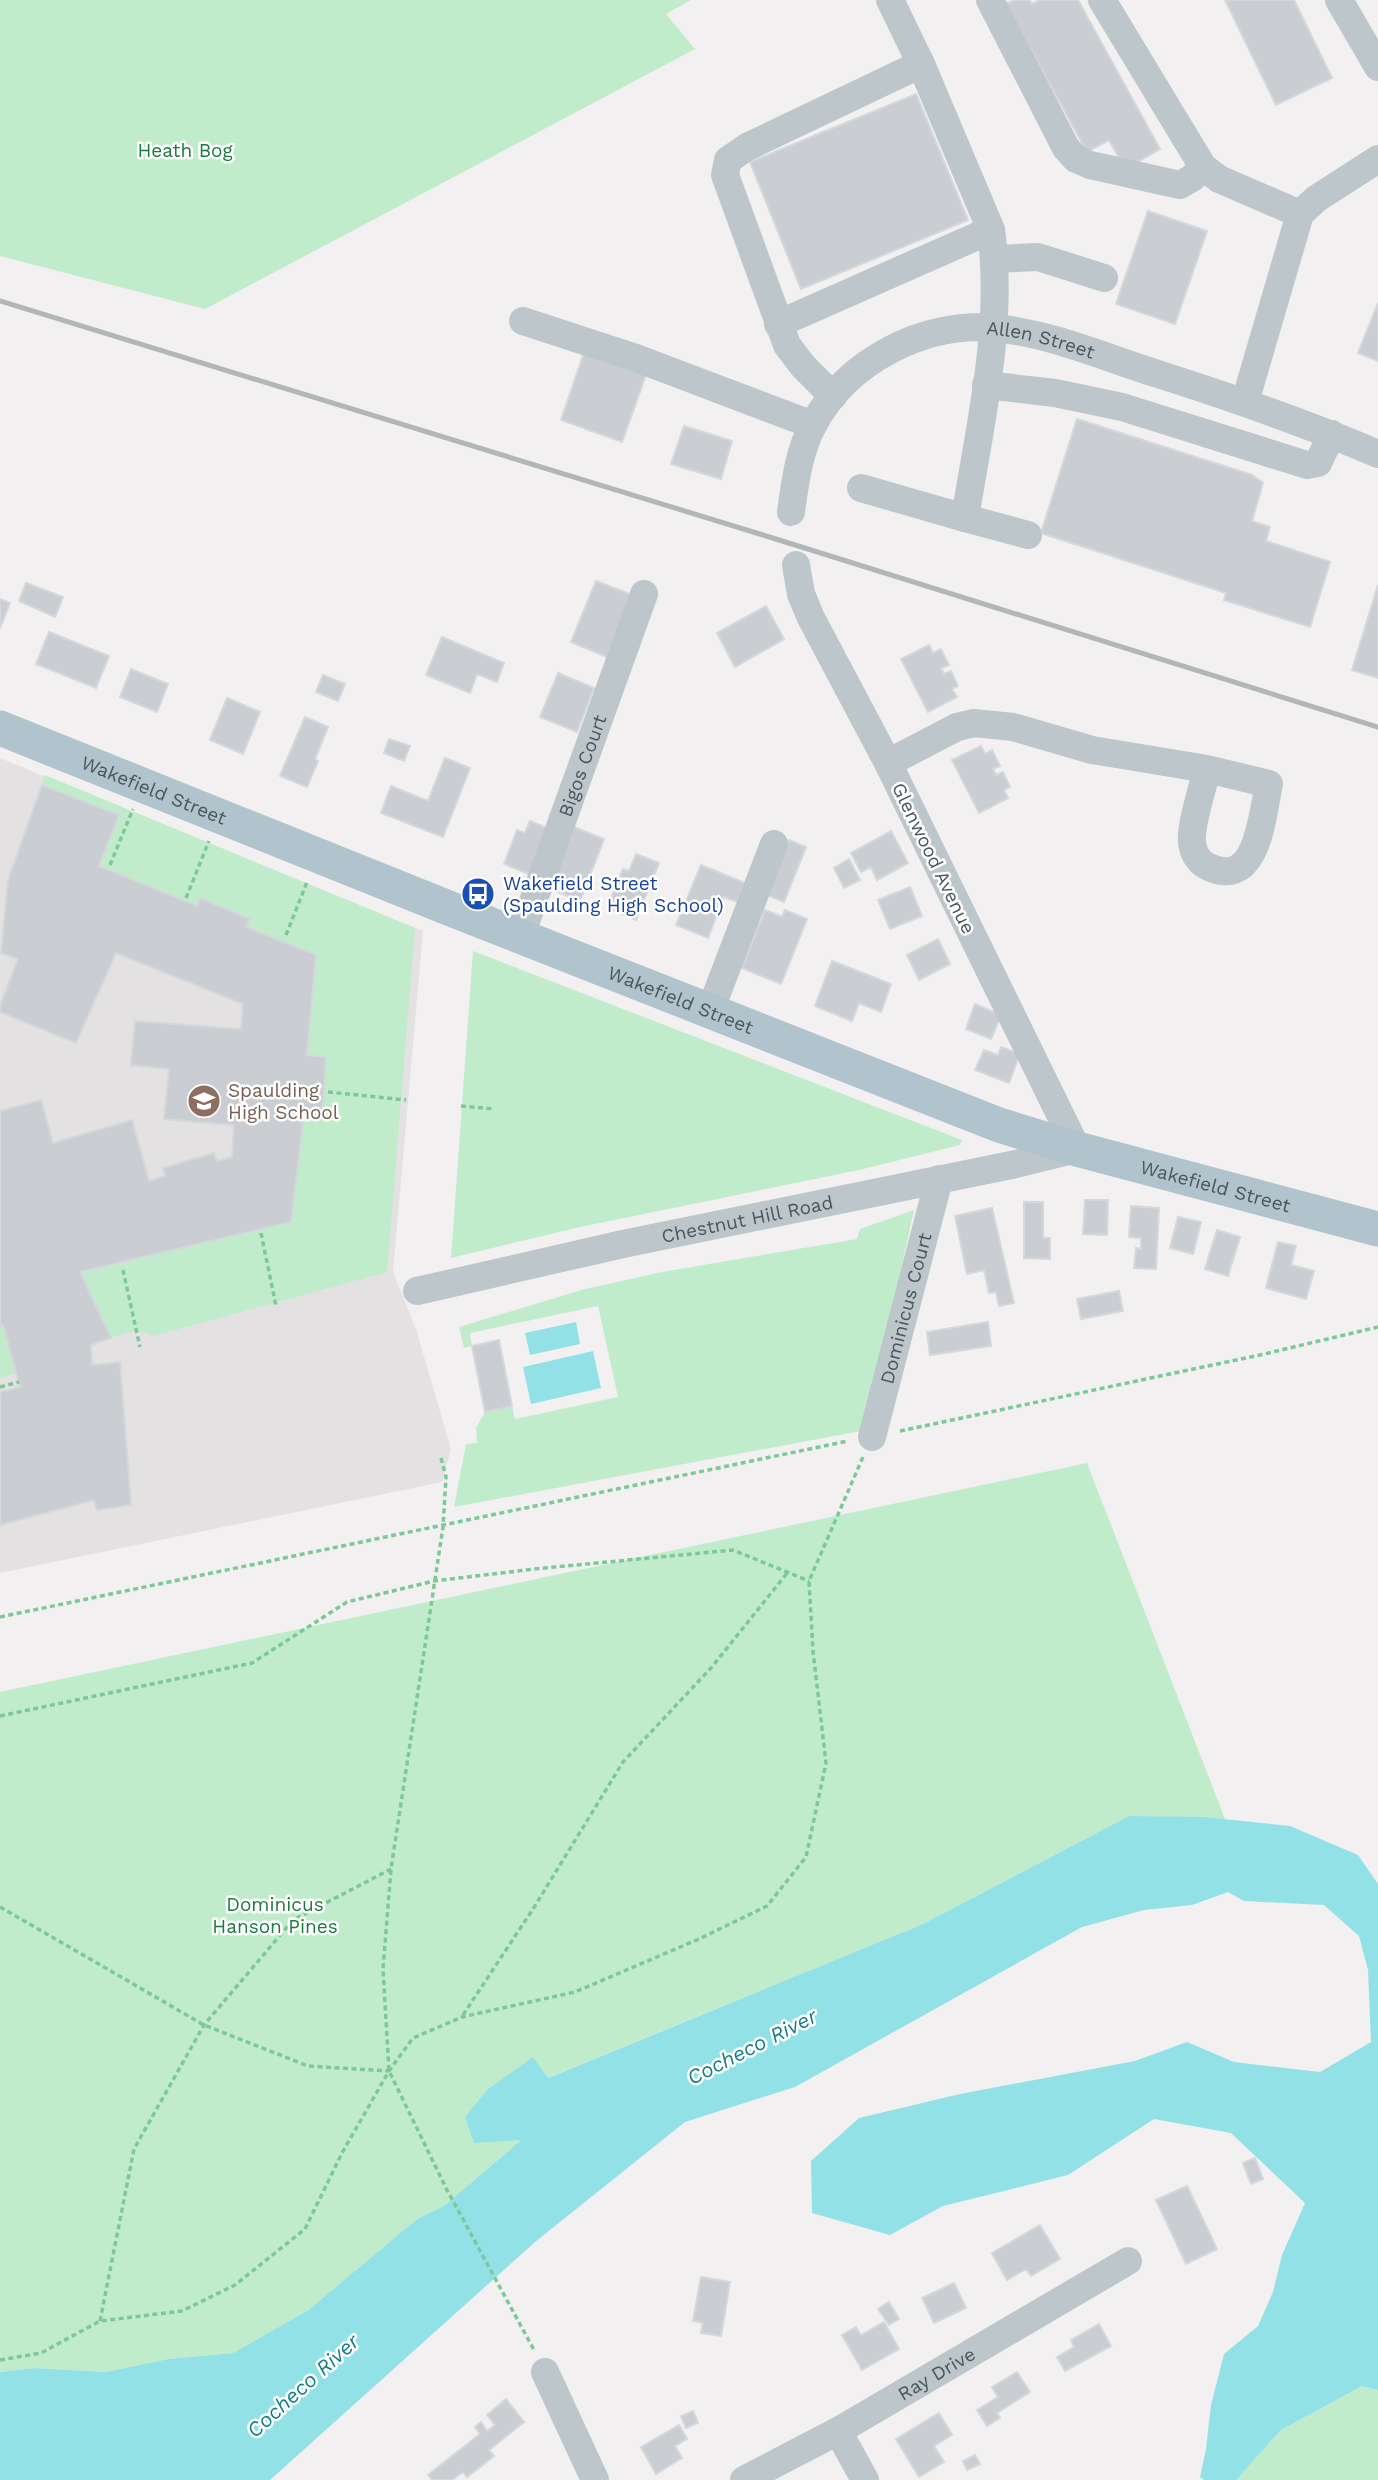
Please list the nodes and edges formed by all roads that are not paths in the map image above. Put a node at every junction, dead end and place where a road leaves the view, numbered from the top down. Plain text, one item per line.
1 (890, 0) edge
2 (990, 0) edge
3 (1102, 0) edge
4 (1339, 0) edge
5 (921, 64) junction
6 (1378, 67) edge
7 (1378, 159) edge
8 (1203, 166) junction
9 (1300, 214) junction
10 (991, 230) junction
11 (995, 259) junction
12 (1104, 278) dead end
13 (523, 321) dead end
14 (778, 324) junction
15 (995, 328) junction
16 (986, 384) junction
17 (833, 396) junction
18 (1245, 402) junction
19 (813, 425) junction
20 (1332, 434) junction
21 (1378, 454) edge
22 (861, 488) dead end
23 (791, 512) dead end
24 (965, 518) junction
25 (1028, 535) dead end
26 (796, 565) dead end
27 (644, 594) dead end
28 (0, 728) edge
29 (888, 764) junction
30 (1207, 769) dead end
31 (774, 844) dead end
32 (521, 935) junction
33 (710, 1011) junction
34 (1077, 1149) junction
35 (939, 1179) junction
36 (1378, 1229) edge
37 (417, 1291) dead end
38 (872, 1437) road end
39 (1128, 2261) dead end
40 (545, 2372) road end
41 (838, 2431) junction
42 (590, 2478) edge
43 (744, 2480) edge
44 (865, 2480) edge

1 - 5 street
2 - 8 street
3 - 8 street
4 - 6 street
5 - 10 street
5 - 14 street
7 - 9 street
8 - 9 street
9 - 18 street
10 - 11 street
10 - 14 street
11 - 12 street
11 - 15 street
13 - 19 street
14 - 17 street
15 - 16 street
15 - 17 street, Allen Street
15 - 18 street, Allen Street
16 - 20 street
16 - 24 street
17 - 19 street, Allen Street
18 - 20 street, Allen Street
19 - 23 street, Allen Street
20 - 21 street, Allen Street
22 - 24 street
24 - 25 street
26 - 29 street, Glenwood Avenue
27 - 32 street, Bigos Court
28 - 32 main road, Wakefield Street
29 - 30 street
29 - 34 street, Glenwood Avenue
31 - 33 street
32 - 33 main road, Wakefield Street
33 - 34 main road, Wakefield Street
34 - 35 street, Chestnut Hill Road
34 - 36 main road, Wakefield Street
35 - 37 street, Chestnut Hill Road
35 - 38 street, Dominicus Court
39 - 41 street, Ray Drive
40 - 42 street
41 - 43 street, Ray Drive
41 - 44 street

